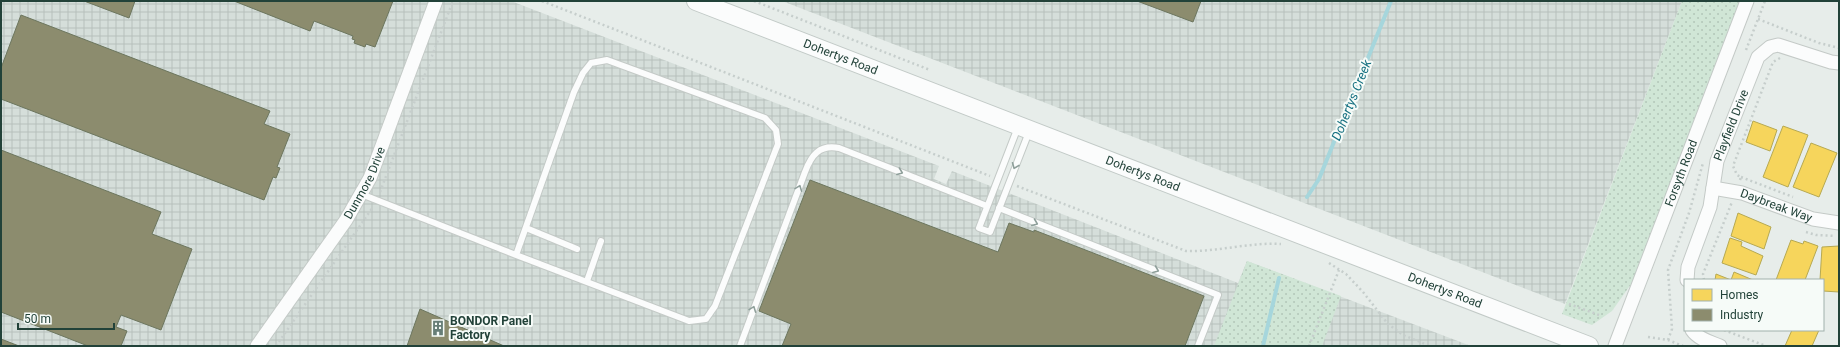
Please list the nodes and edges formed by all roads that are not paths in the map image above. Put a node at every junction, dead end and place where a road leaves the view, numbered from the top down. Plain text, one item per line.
1 (436, 1) edge
2 (696, 1) edge
3 (1747, 1) edge
4 (1839, 63) edge
5 (1024, 128) junction
6 (1713, 188) junction
7 (361, 194) junction
8 (988, 206) junction
9 (999, 208) junction
10 (1839, 223) edge
11 (526, 228) junction
12 (601, 241) dead end
13 (577, 249) dead end
14 (516, 255) junction
15 (1687, 279) edge
16 (587, 281) junction
17 (1693, 331) edge
18 (257, 346) edge
19 (740, 346) edge
20 (1198, 346) edge
21 (1589, 346) edge
22 (1615, 346) edge
23 (1720, 346) edge

1 - 7 street, Dunmore Drive
2 - 5 main road, Dohertys Road
3 - 22 street, Forsyth Road
4 - 6 street, Playfield Drive
5 - 8 lane
5 -> 9 lane
5 - 21 main road, Dohertys Road
6 - 10 street, Daybreak Way
6 - 15 street, Playfield Drive
7 - 14 lane
7 - 18 street, Dunmore Drive
8 - 9 lane
19 -> 8 lane
9 -> 20 lane
11 - 13 lane
11 - 14 lane
11 - 16 lane
12 - 16 lane
14 - 16 lane
17 - 23 street

